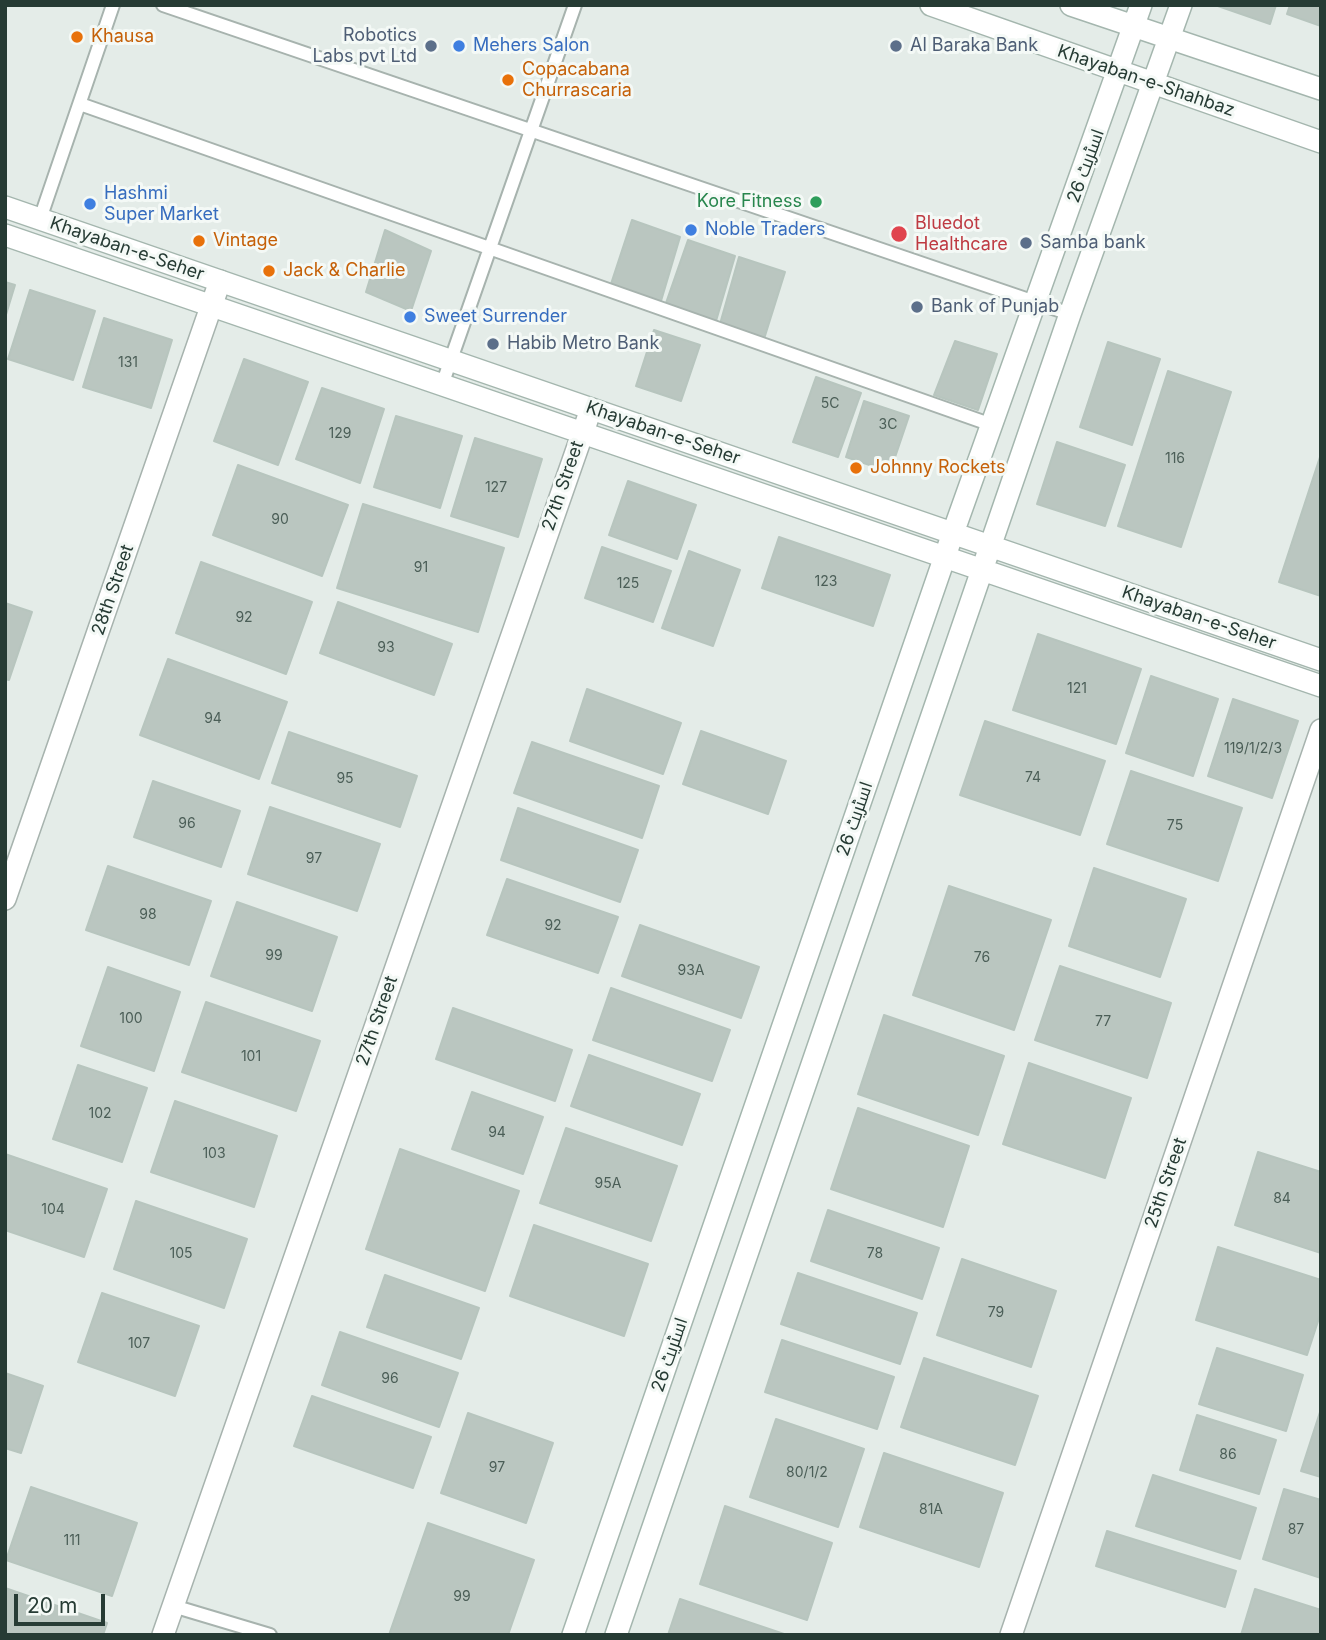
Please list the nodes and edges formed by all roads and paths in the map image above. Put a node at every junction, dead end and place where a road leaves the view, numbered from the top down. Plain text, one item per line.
1 (113, 5) edge
2 (163, 5) edge
3 (575, 5) edge
4 (931, 5) edge
5 (1071, 5) edge
6 (1141, 5) edge
7 (1181, 5) edge
8 (1133, 26) junction
9 (1170, 36) junction
10 (1120, 72) junction
11 (1153, 83) junction
12 (1321, 89) edge
13 (80, 104) junction
14 (533, 132) junction
15 (1321, 142) edge
16 (5, 207) edge
17 (40, 219) junction
18 (5, 235) edge
19 (491, 248) junction
20 (220, 281) junction
21 (1035, 304) junction
22 (211, 306) junction
23 (1070, 314) junction
24 (451, 360) junction
25 (442, 385) junction
26 (592, 408) junction
27 (992, 425) junction
28 (582, 433) junction
29 (953, 533) junction
30 (990, 546) junction
31 (945, 557) junction
32 (982, 570) junction
33 (1321, 660) edge
34 (1321, 686) edge
35 (1321, 730) edge
36 (5, 899) edge
37 (173, 1606) junction
38 (163, 1635) edge
39 (270, 1635) edge
40 (573, 1635) edge
41 (615, 1635) edge
42 (1011, 1635) edge

1 - 13 lane
2 - 14 lane
3 - 14 lane
4 - 10 street, Khayaban-e-Shahbaz
5 - 8 street
6 - 8 street, اسٹریٹ 26
7 - 9 street, اسٹریٹ 26
8 - 9 street
8 - 10 street, اسٹریٹ 26
9 - 11 street, اسٹریٹ 26
9 - 12 street
10 - 11 street, Khayaban-e-Shahbaz
10 - 21 street, اسٹریٹ 26
11 - 15 street, Khayaban-e-Shahbaz
11 - 23 street, اسٹریٹ 26
13 - 17 lane
13 - 19 lane
14 - 19 lane
14 - 21 lane
16 - 17 street, Khayaban-e-Seher
17 - 20 street, Khayaban-e-Seher
18 - 22 street, Khayaban-e-Seher
19 - 24 lane
19 - 27 lane
20 - 22 street, 28th Street
20 - 24 street, Khayaban-e-Seher
21 - 23 lane
21 - 27 street, اسٹریٹ 26
22 - 25 street, Khayaban-e-Seher
22 - 36 street, 28th Street
23 - 30 street, اسٹریٹ 26
24 - 25 lane
24 - 26 street, Khayaban-e-Seher
25 - 28 street, Khayaban-e-Seher
26 - 28 street, 27th Street
26 - 29 street, Khayaban-e-Seher
27 - 29 street, اسٹریٹ 26
28 - 31 street, Khayaban-e-Seher
28 - 37 street, 27th Street
29 - 30 street, Khayaban-e-Seher
29 - 31 street, اسٹریٹ 26
30 - 32 street, اسٹریٹ 26
30 - 33 street, Khayaban-e-Seher
31 - 32 street, Khayaban-e-Seher
31 - 40 street, اسٹریٹ 26
32 - 34 street, Khayaban-e-Seher
32 - 41 street, اسٹریٹ 26
35 - 42 street, 25th Street
37 - 38 street, 27th Street
37 - 39 lane

